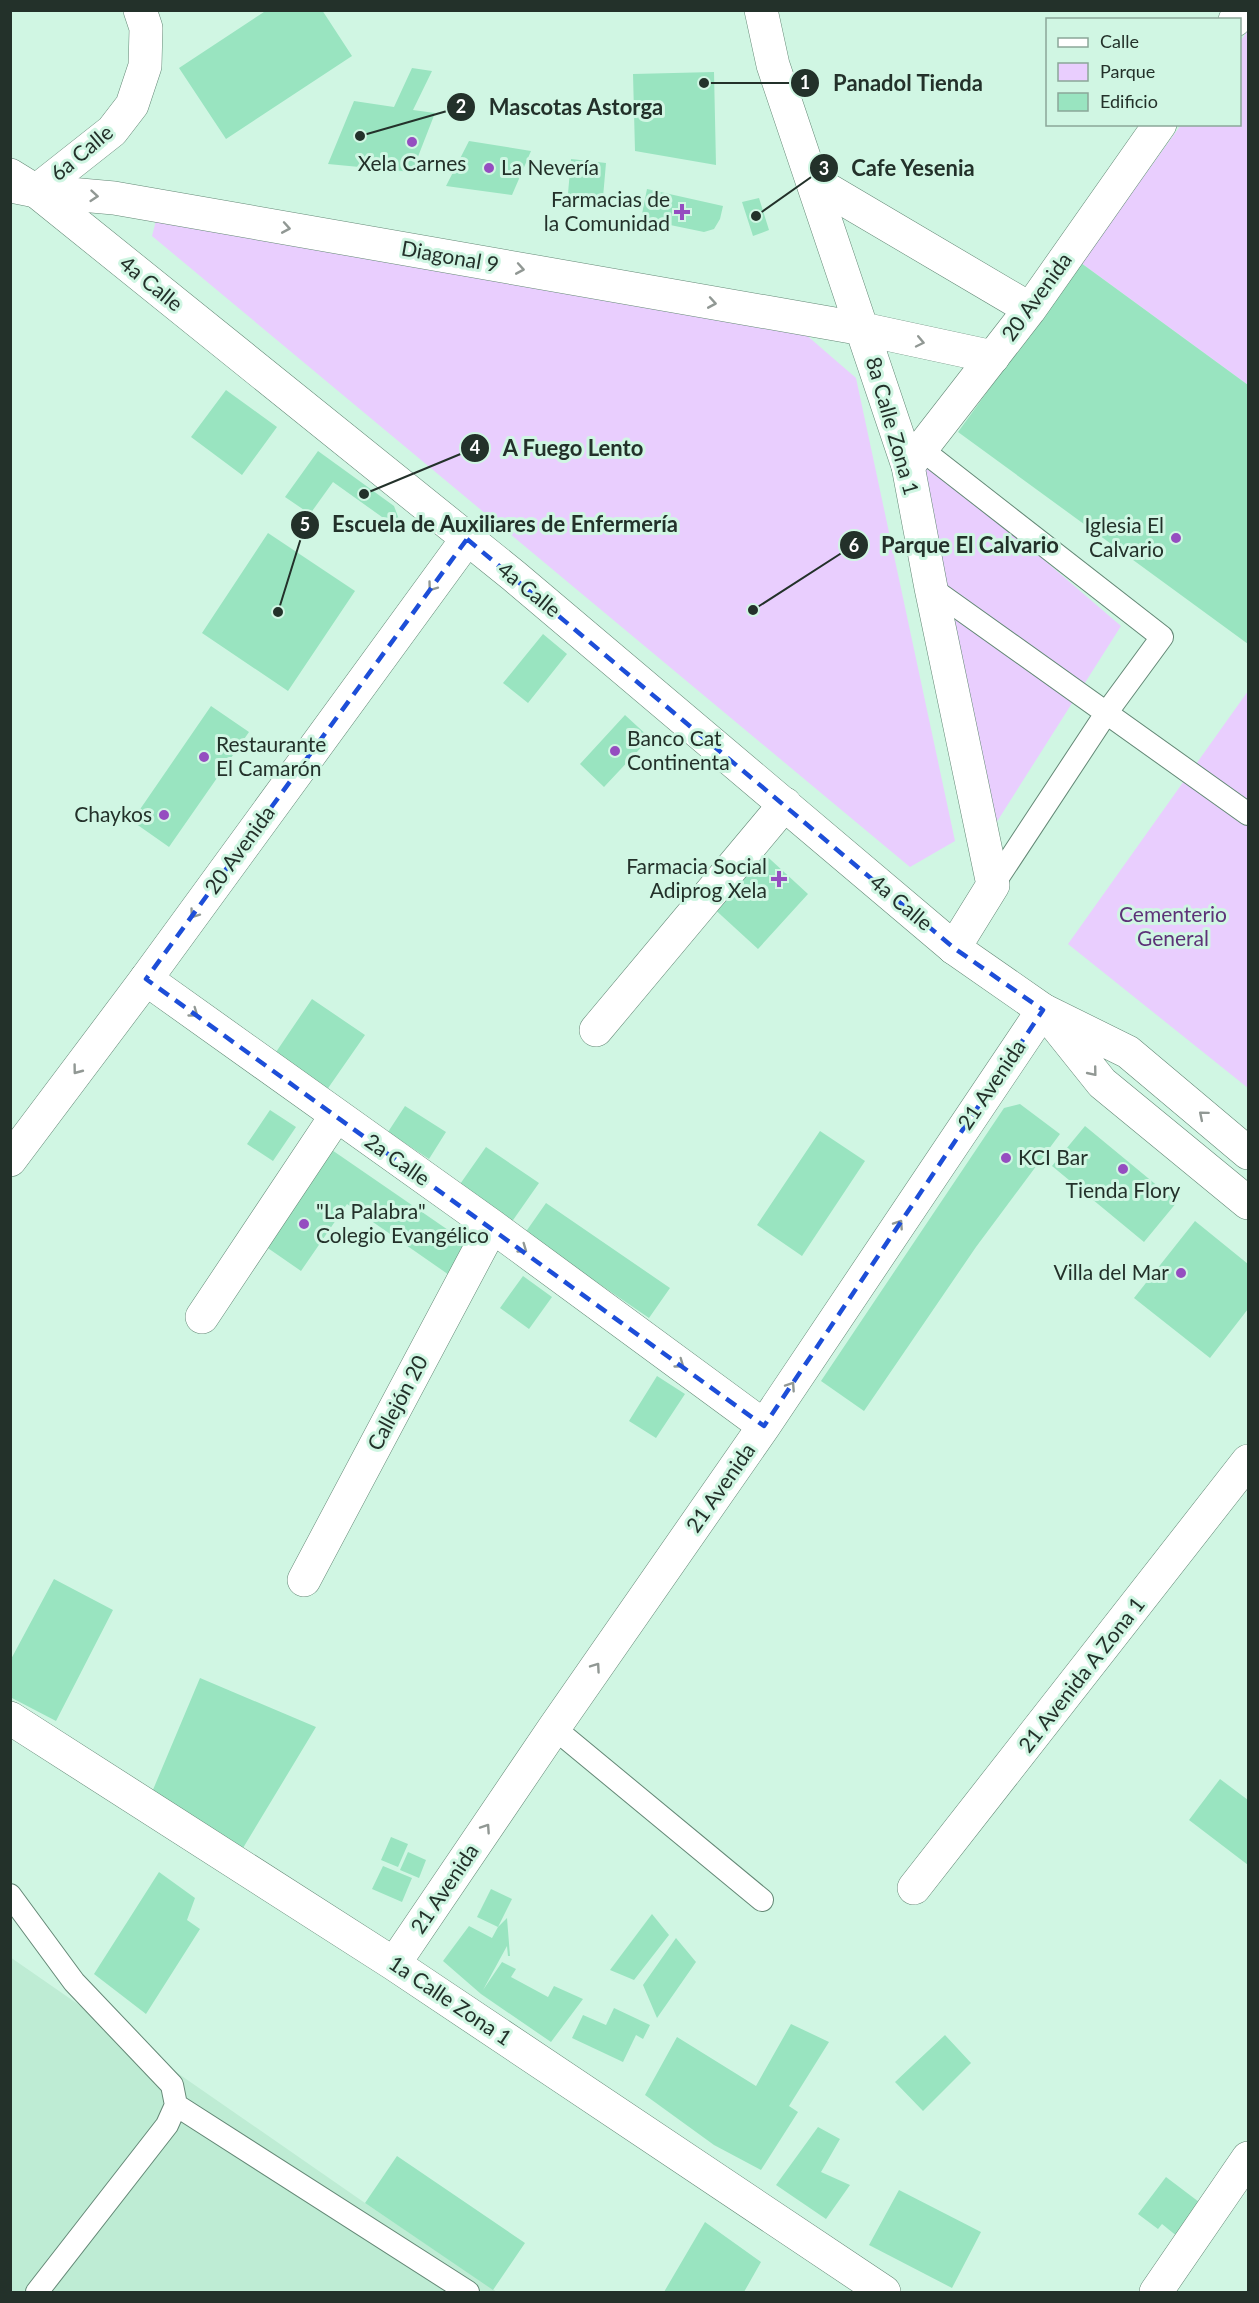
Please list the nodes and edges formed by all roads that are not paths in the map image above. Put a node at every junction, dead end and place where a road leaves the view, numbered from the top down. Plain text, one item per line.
1 (140, 10) edge
2 (761, 10) edge
3 (1159, 126) edge
4 (813, 182) junction
5 (19, 184) edge
6 (1030, 309) junction
7 (863, 329) junction
8 (993, 357) junction
9 (914, 458) junction
10 (467, 539) junction
11 (931, 588) junction
12 (1107, 712) junction
13 (784, 804) junction
14 (1248, 814) edge
15 (993, 885) junction
16 (954, 948) junction
17 (146, 979) junction
18 (1043, 1010) junction
19 (596, 1030) dead end
20 (336, 1116) junction
21 (1248, 1152) edge
22 (10, 1160) edge
23 (1248, 1203) edge
24 (492, 1226) junction
25 (202, 1317) dead end
26 (764, 1426) junction
27 (1248, 1461) edge
28 (304, 1580) dead end
29 (10, 1718) edge
30 (554, 1728) junction
31 (914, 1888) dead end
32 (10, 1895) edge
33 (762, 1900) dead end
34 (394, 1964) junction
35 (176, 2105) junction
36 (1248, 2158) edge
37 (37, 2292) edge
38 (468, 2292) edge
39 (884, 2292) edge
40 (1156, 2292) edge

1 - 5 street, 6a Calle
2 - 4 street, 8a Calle Zona 1
3 - 6 street, 20 Avenida
4 - 6 street
4 - 7 street, 8a Calle Zona 1
5 -> 7 street, Diagonal 9
5 - 10 street, 4a Calle
6 - 8 street, 20 Avenida
7 -> 8 street, Diagonal 9
7 - 9 street, 8a Calle Zona 1
8 - 9 street, 20 Avenida
9 - 11 street, 8a Calle Zona 1
9 - 12 lane
10 - 13 street, 4a Calle
10 -> 17 street, 20 Avenida
11 - 12 lane
11 - 15 street, 8a Calle Zona 1
12 - 14 lane
12 - 15 lane
13 - 16 street, 4a Calle
13 - 19 street
15 - 16 street
16 - 18 street, 4a Calle
17 -> 20 street, 2a Calle
17 -> 22 street, 20 Avenida
21 -> 18 street
18 -> 23 street
26 -> 18 street, 21 Avenida
20 - 24 street, 2a Calle
20 - 25 street
24 -> 26 street, 2a Calle
24 - 28 street, Callejón 20
30 -> 26 street, 21 Avenida
27 - 31 street, 21 Avenida A Zona 1
29 - 34 street, 1a Calle Zona 1
30 - 33 lane
34 -> 30 street, 21 Avenida
32 - 35 lane
34 - 39 street, 1a Calle Zona 1
35 - 37 lane
35 - 38 lane
36 - 40 street

